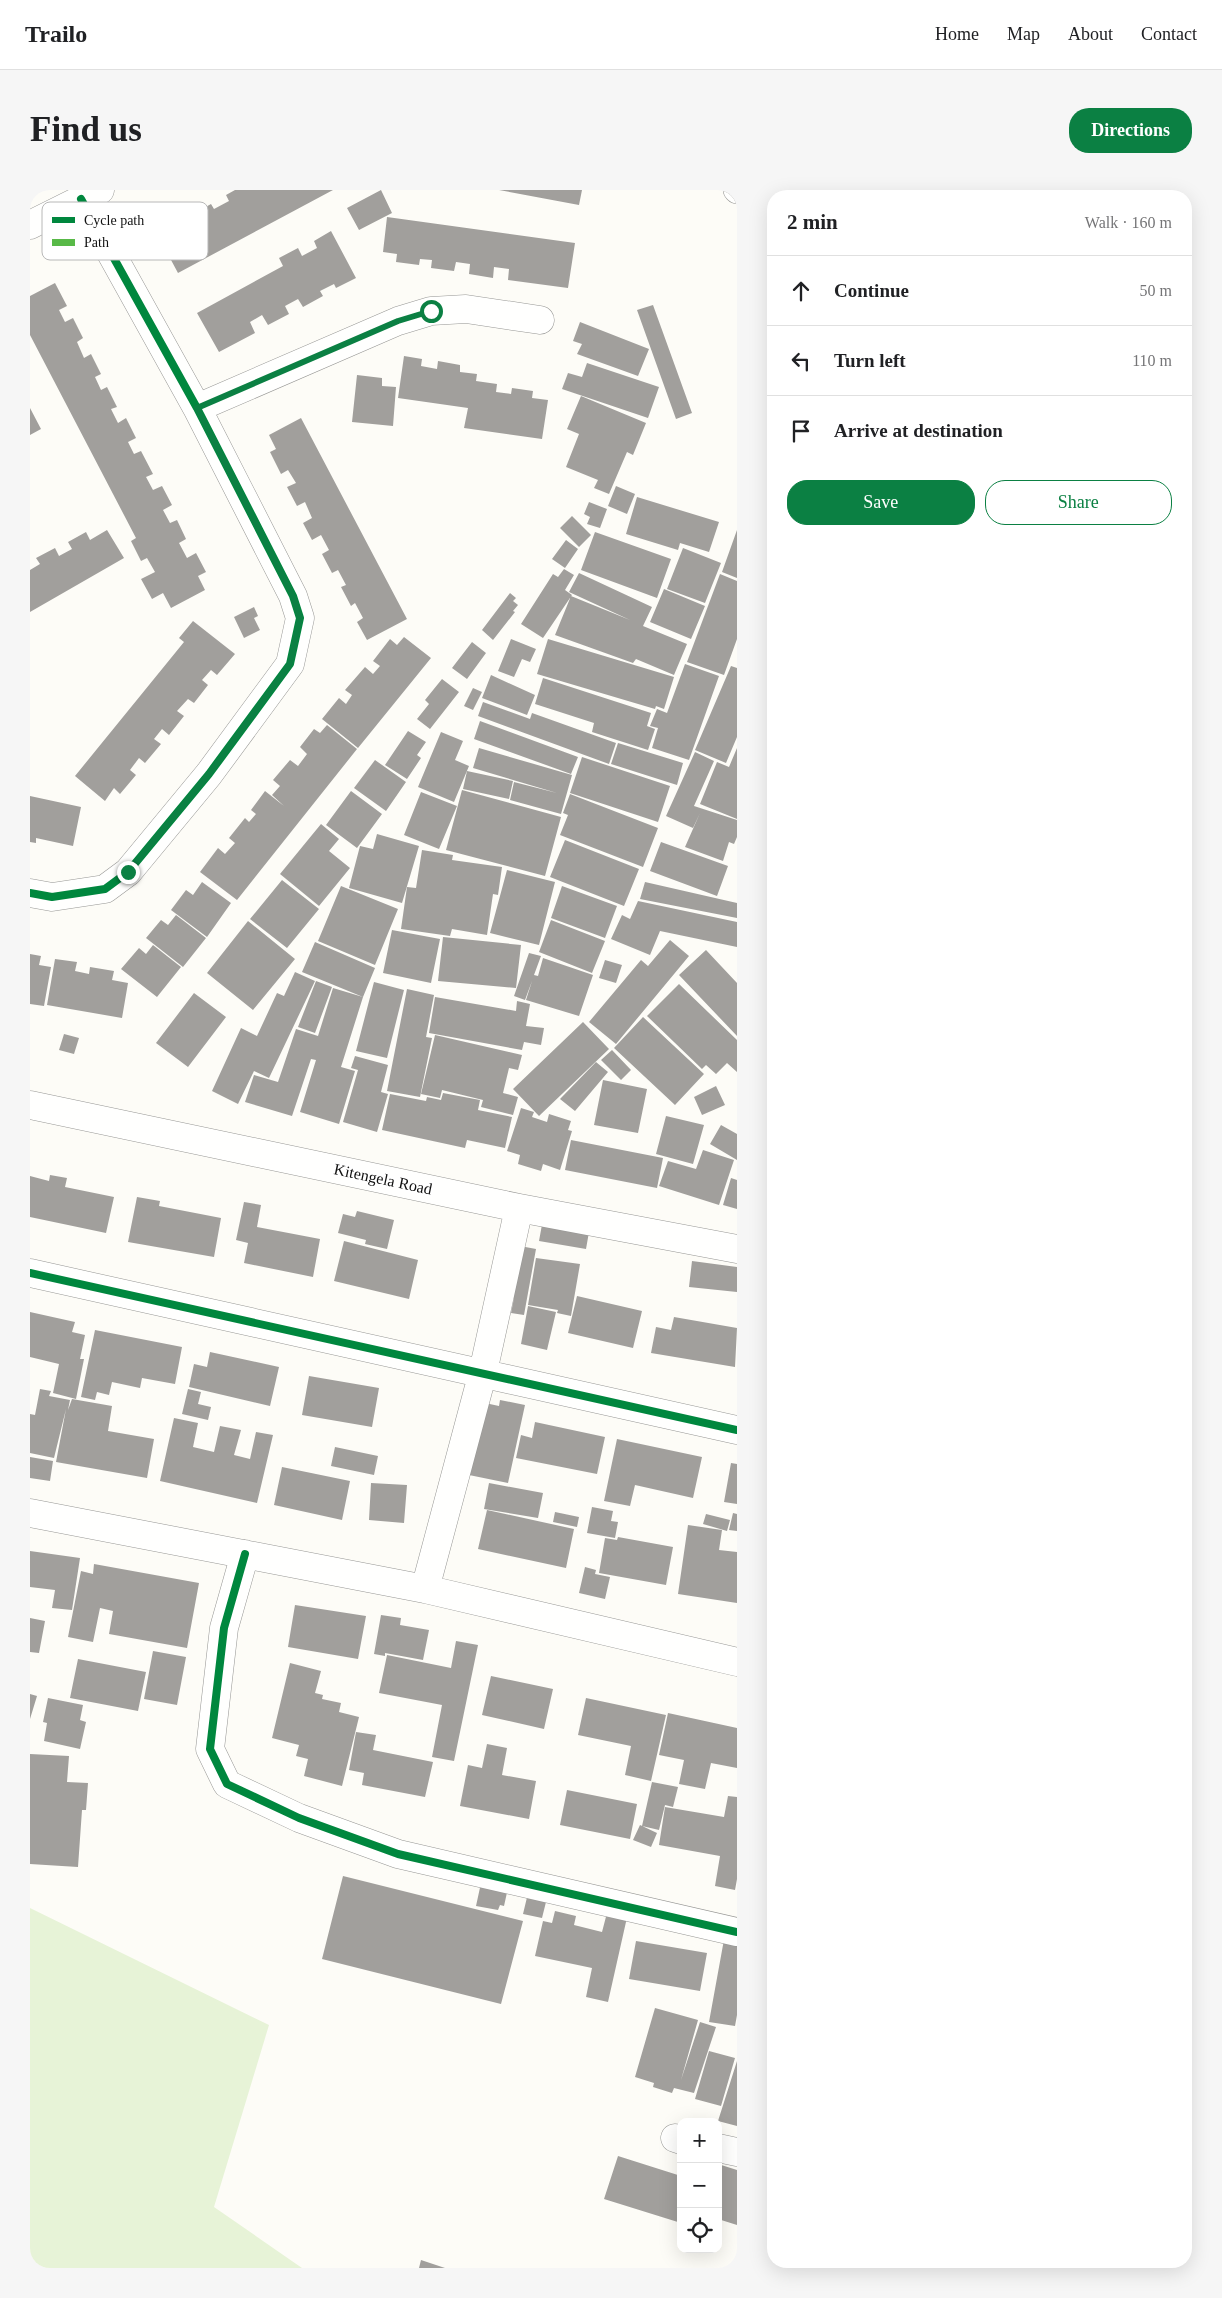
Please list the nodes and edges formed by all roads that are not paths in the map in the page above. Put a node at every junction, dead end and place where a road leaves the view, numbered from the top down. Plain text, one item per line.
1 (91, 195) edge
2 (77, 202) edge
3 (42, 219) edge
4 (30, 225) edge
5 (123, 260) edge
6 (540, 320) dead end
7 (197, 408) junction
8 (30, 893) edge
9 (30, 1105) edge
10 (519, 1208) junction
11 (737, 1249) edge
12 (30, 1273) edge
13 (483, 1372) junction
14 (737, 1430) edge
15 (30, 1513) edge
16 (246, 1554) junction
17 (425, 1589) junction
18 (737, 1662) edge
19 (737, 1932) edge
20 (722, 2149) edge
21 (737, 2152) edge

1 - 2 street
3 - 4 street
5 - 7 street
6 - 7 street
7 - 8 street
9 - 10 street, Kitengela Road
10 - 11 street, Kitengela Road
10 - 13 street
12 - 13 street
13 - 14 street
13 - 17 street
15 - 16 street
16 - 17 street
16 - 19 street
17 - 18 street
20 - 21 street

